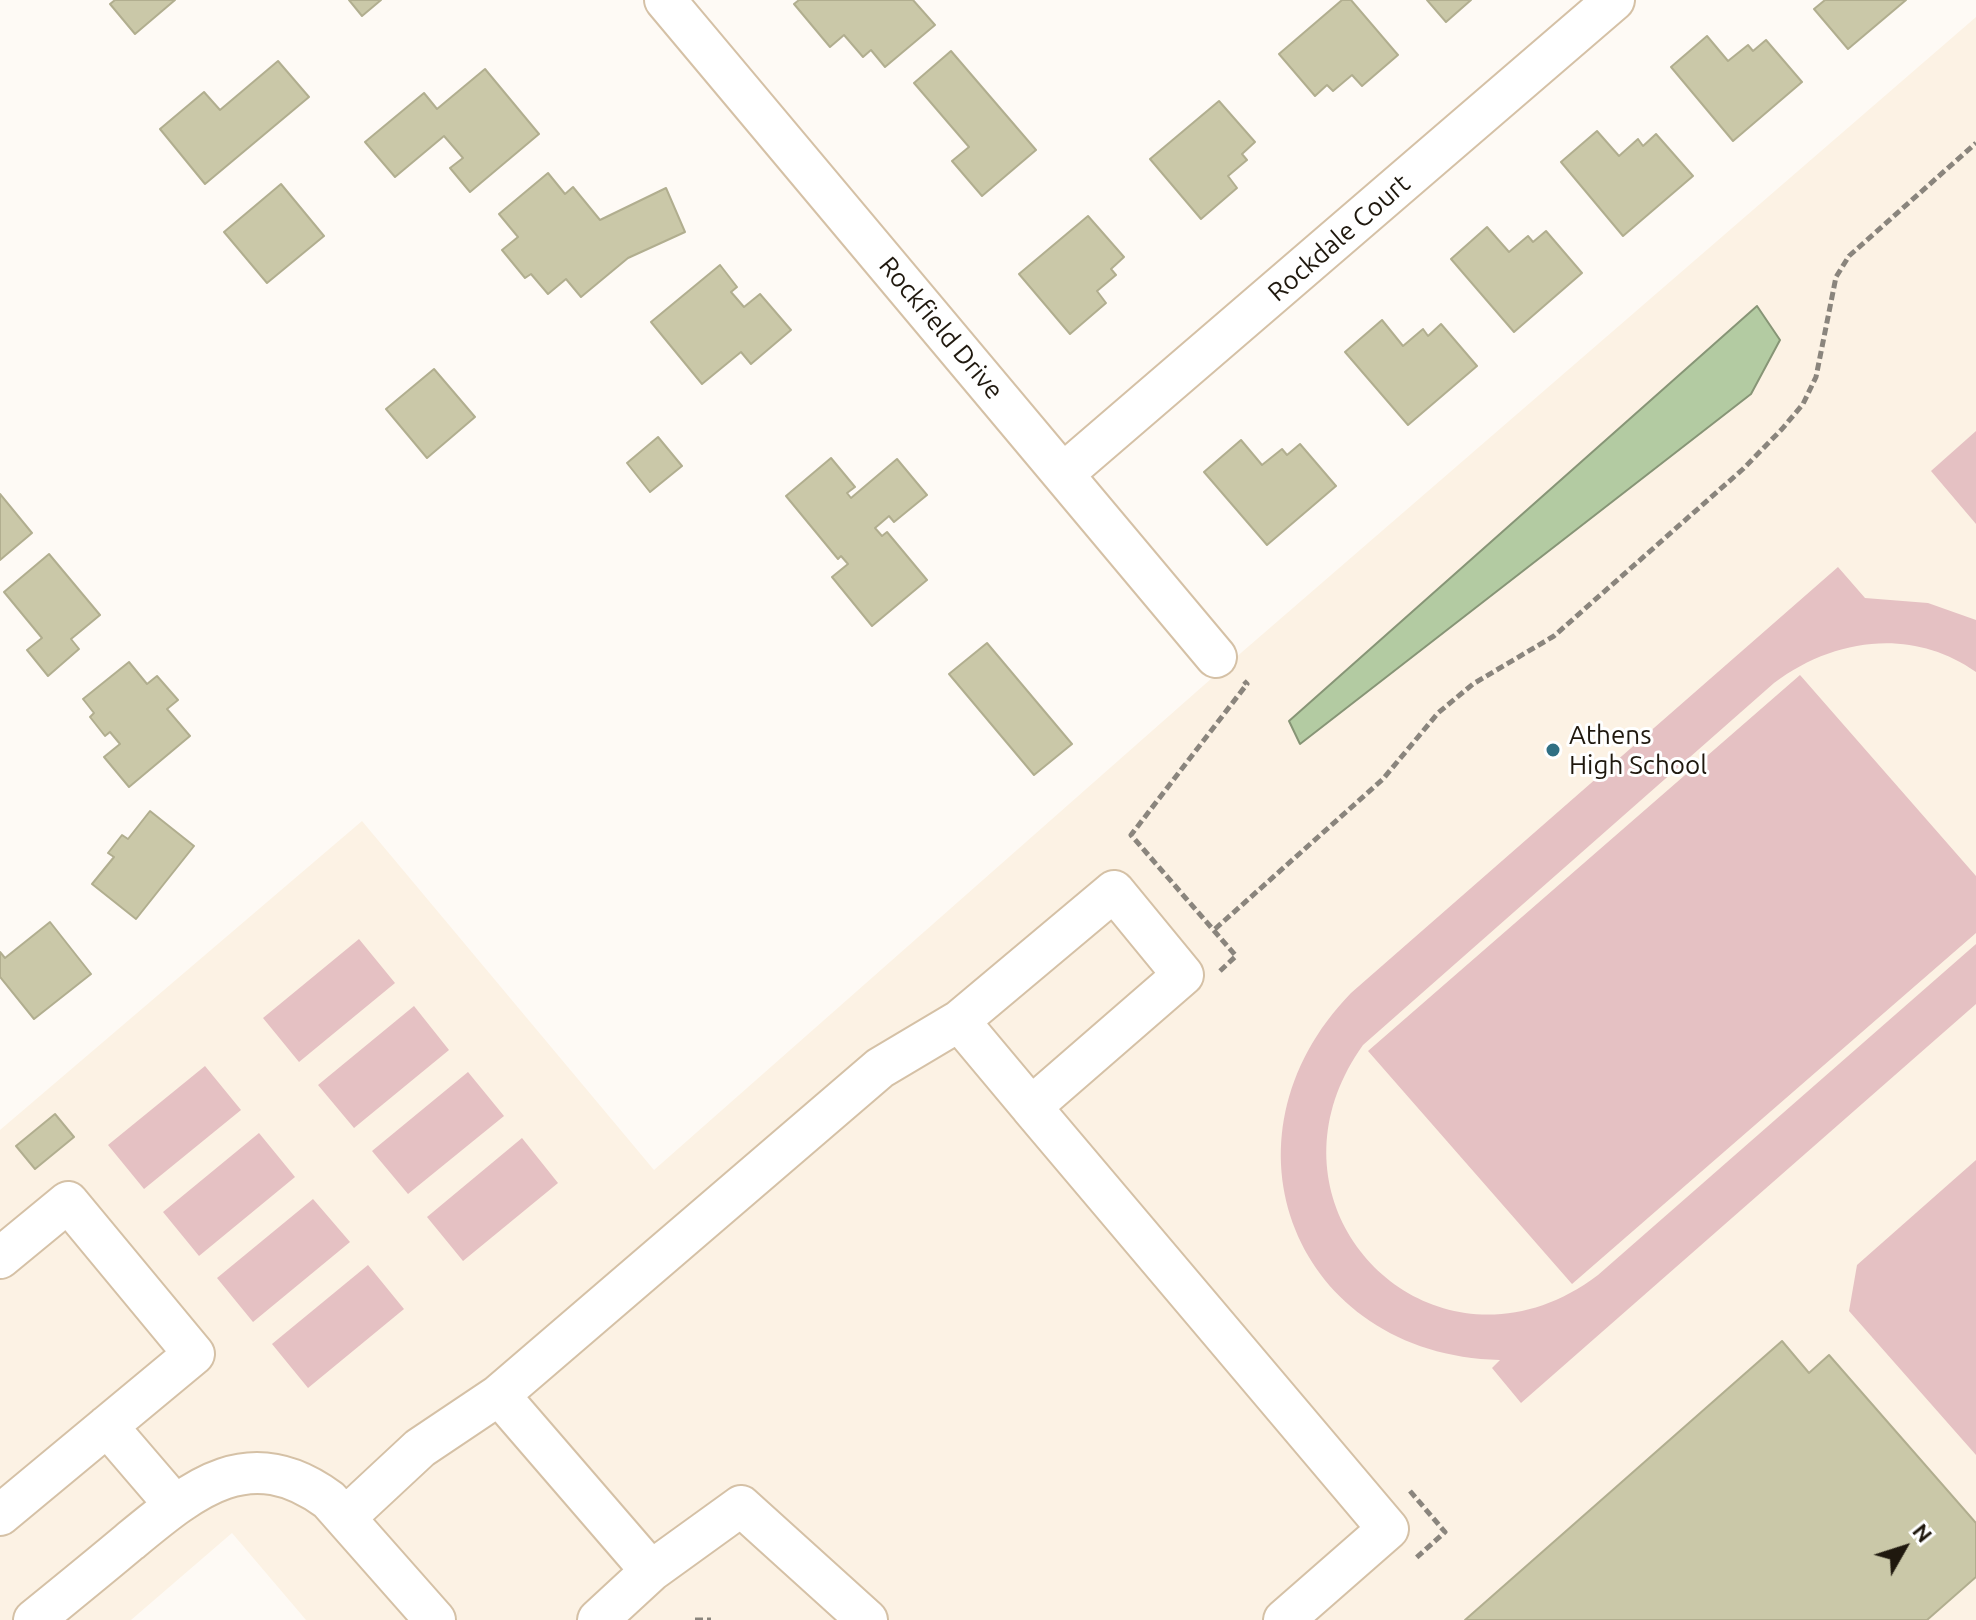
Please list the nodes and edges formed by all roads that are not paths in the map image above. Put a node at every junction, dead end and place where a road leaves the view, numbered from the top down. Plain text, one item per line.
1 (665, 0) edge
2 (1614, 0) edge
3 (1063, 474) junction
4 (1227, 665) road end
5 (959, 1021) junction
6 (1031, 1107) junction
7 (0, 1258) edge
8 (499, 1395) junction
9 (107, 1426) junction
10 (174, 1504) junction
11 (0, 1515) edge
12 (347, 1516) junction
13 (651, 1571) junction
14 (34, 1620) edge
15 (435, 1620) edge
16 (598, 1620) edge
17 (867, 1620) edge
18 (1284, 1620) edge

1 - 3 street, Rockfield Drive
2 - 3 street, Rockdale Court
3 - 4 street, Rockfield Drive
5 - 6 street
5 - 6 street
5 - 8 street
6 - 18 street
7 - 9 street
8 - 12 street
8 - 13 street
9 - 10 street
9 - 11 street
10 - 12 street
10 - 14 street
12 - 15 street
13 - 16 street
13 - 17 street

